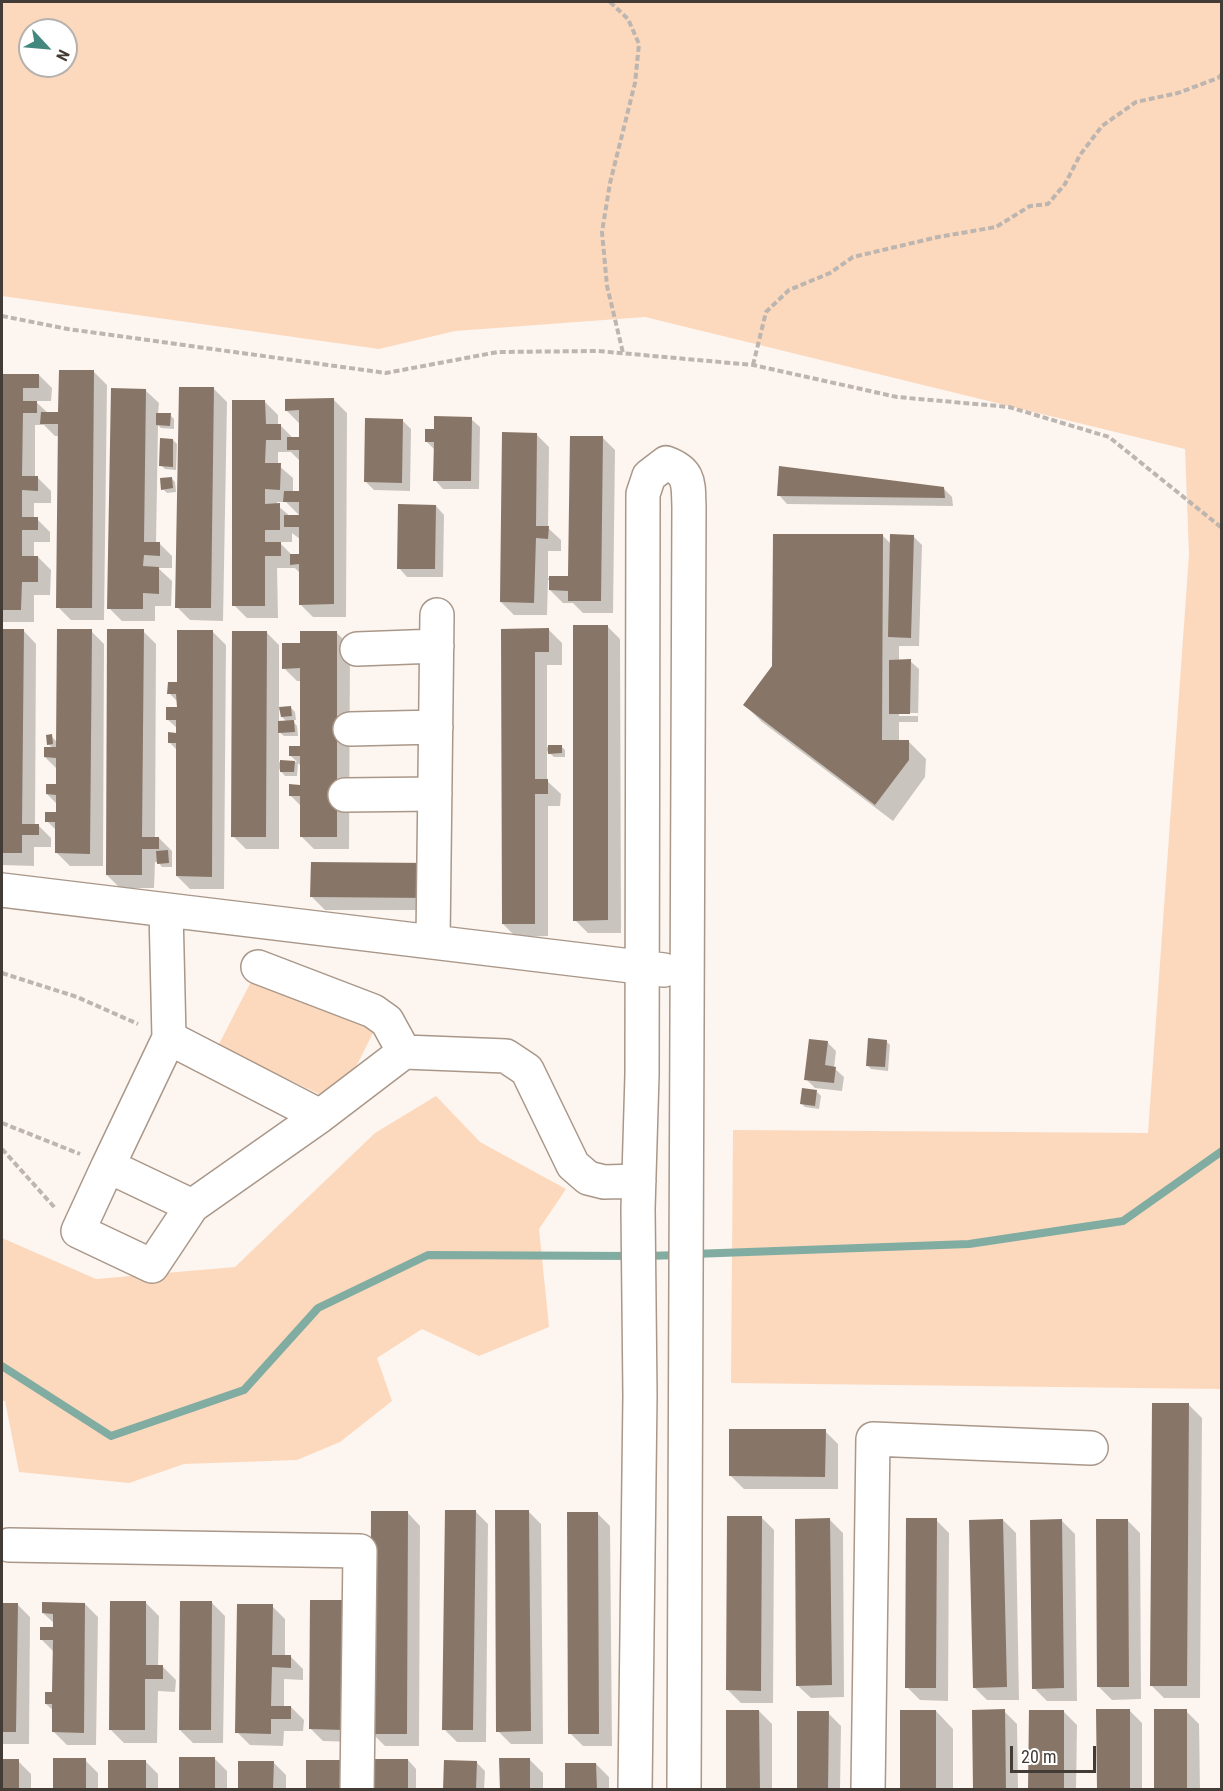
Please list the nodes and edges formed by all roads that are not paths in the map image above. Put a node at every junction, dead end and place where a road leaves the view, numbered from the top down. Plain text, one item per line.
1 (357, 649) dead end
2 (436, 727) junction
3 (351, 729) dead end
4 (435, 794) junction
5 (345, 795) dead end
6 (2, 890) edge
7 (166, 910) junction
8 (433, 941) junction
9 (258, 967) dead end
10 (643, 967) junction
11 (687, 972) junction
12 (169, 1038) junction
13 (404, 1052) junction
14 (320, 1116) junction
15 (108, 1166) junction
16 (638, 1195) junction
17 (192, 1206) junction
18 (1091, 1448) dead end
19 (9, 1545) dead end
20 (357, 1790) edge
21 (635, 1790) edge
22 (684, 1790) edge
23 (868, 1790) edge

1 - 2 street
2 - 3 street
2 - 4 street
4 - 5 street
4 - 8 street
6 - 7 street
7 - 8 street
7 - 12 street
8 - 10 street
9 - 13 street
10 - 11 street
10 - 11 street
10 - 16 street
11 - 22 street
12 - 14 street
12 - 15 street
13 - 14 street
13 - 16 street
14 - 17 street
15 - 17 street
15 - 17 street
16 - 21 street
18 - 23 street
19 - 20 street

